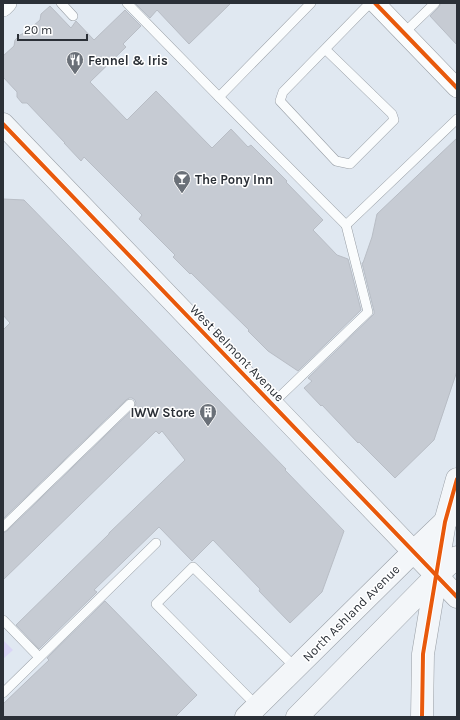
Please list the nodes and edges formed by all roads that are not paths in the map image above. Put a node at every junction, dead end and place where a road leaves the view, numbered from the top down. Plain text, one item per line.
1 (8, 3) edge
2 (61, 3) edge
3 (127, 3) edge
4 (311, 3) edge
5 (370, 3) edge
6 (375, 3) edge
7 (435, 3) edge
8 (3, 7) edge
9 (73, 16) dead end
10 (404, 33) junction
11 (325, 49) junction
12 (457, 88) edge
13 (219, 97) junction
14 (457, 119) edge
15 (3, 124) edge
16 (346, 225) junction
17 (130, 404) dead end
18 (272, 404) junction
19 (457, 479) edge
20 (451, 516) edge
21 (3, 527) edge
22 (156, 543) dead end
23 (413, 552) junction
24 (457, 557) edge
25 (436, 576) junction
26 (457, 597) edge
27 (3, 620) edge
28 (39, 657) junction
29 (296, 668) junction
30 (3, 693) edge
31 (252, 712) edge
32 (297, 717) edge
33 (422, 717) edge

1 - 8 street
2 - 9 lane
3 - 13 lane
4 - 13 lane
5 - 11 lane
6 - 10 street
7 - 10 lane
10 - 12 street
11 - 11 lane
13 - 16 lane
14 - 16 lane
15 - 18 main road, West Belmont Avenue
16 - 18 lane
17 - 21 lane
18 - 23 main road, West Belmont Avenue
19 - 20 main road
20 - 23 main road, North Ashland Avenue
20 - 25 main road
22 - 28 lane
23 - 25 main road, West Belmont Avenue
23 - 29 main road, North Ashland Avenue
24 - 25 main road
25 - 26 main road, West Belmont Avenue
25 - 32 main road
25 - 33 main road
27 - 28 lane
28 - 30 lane
29 - 31 main road, North Ashland Avenue
29 - 31 lane

